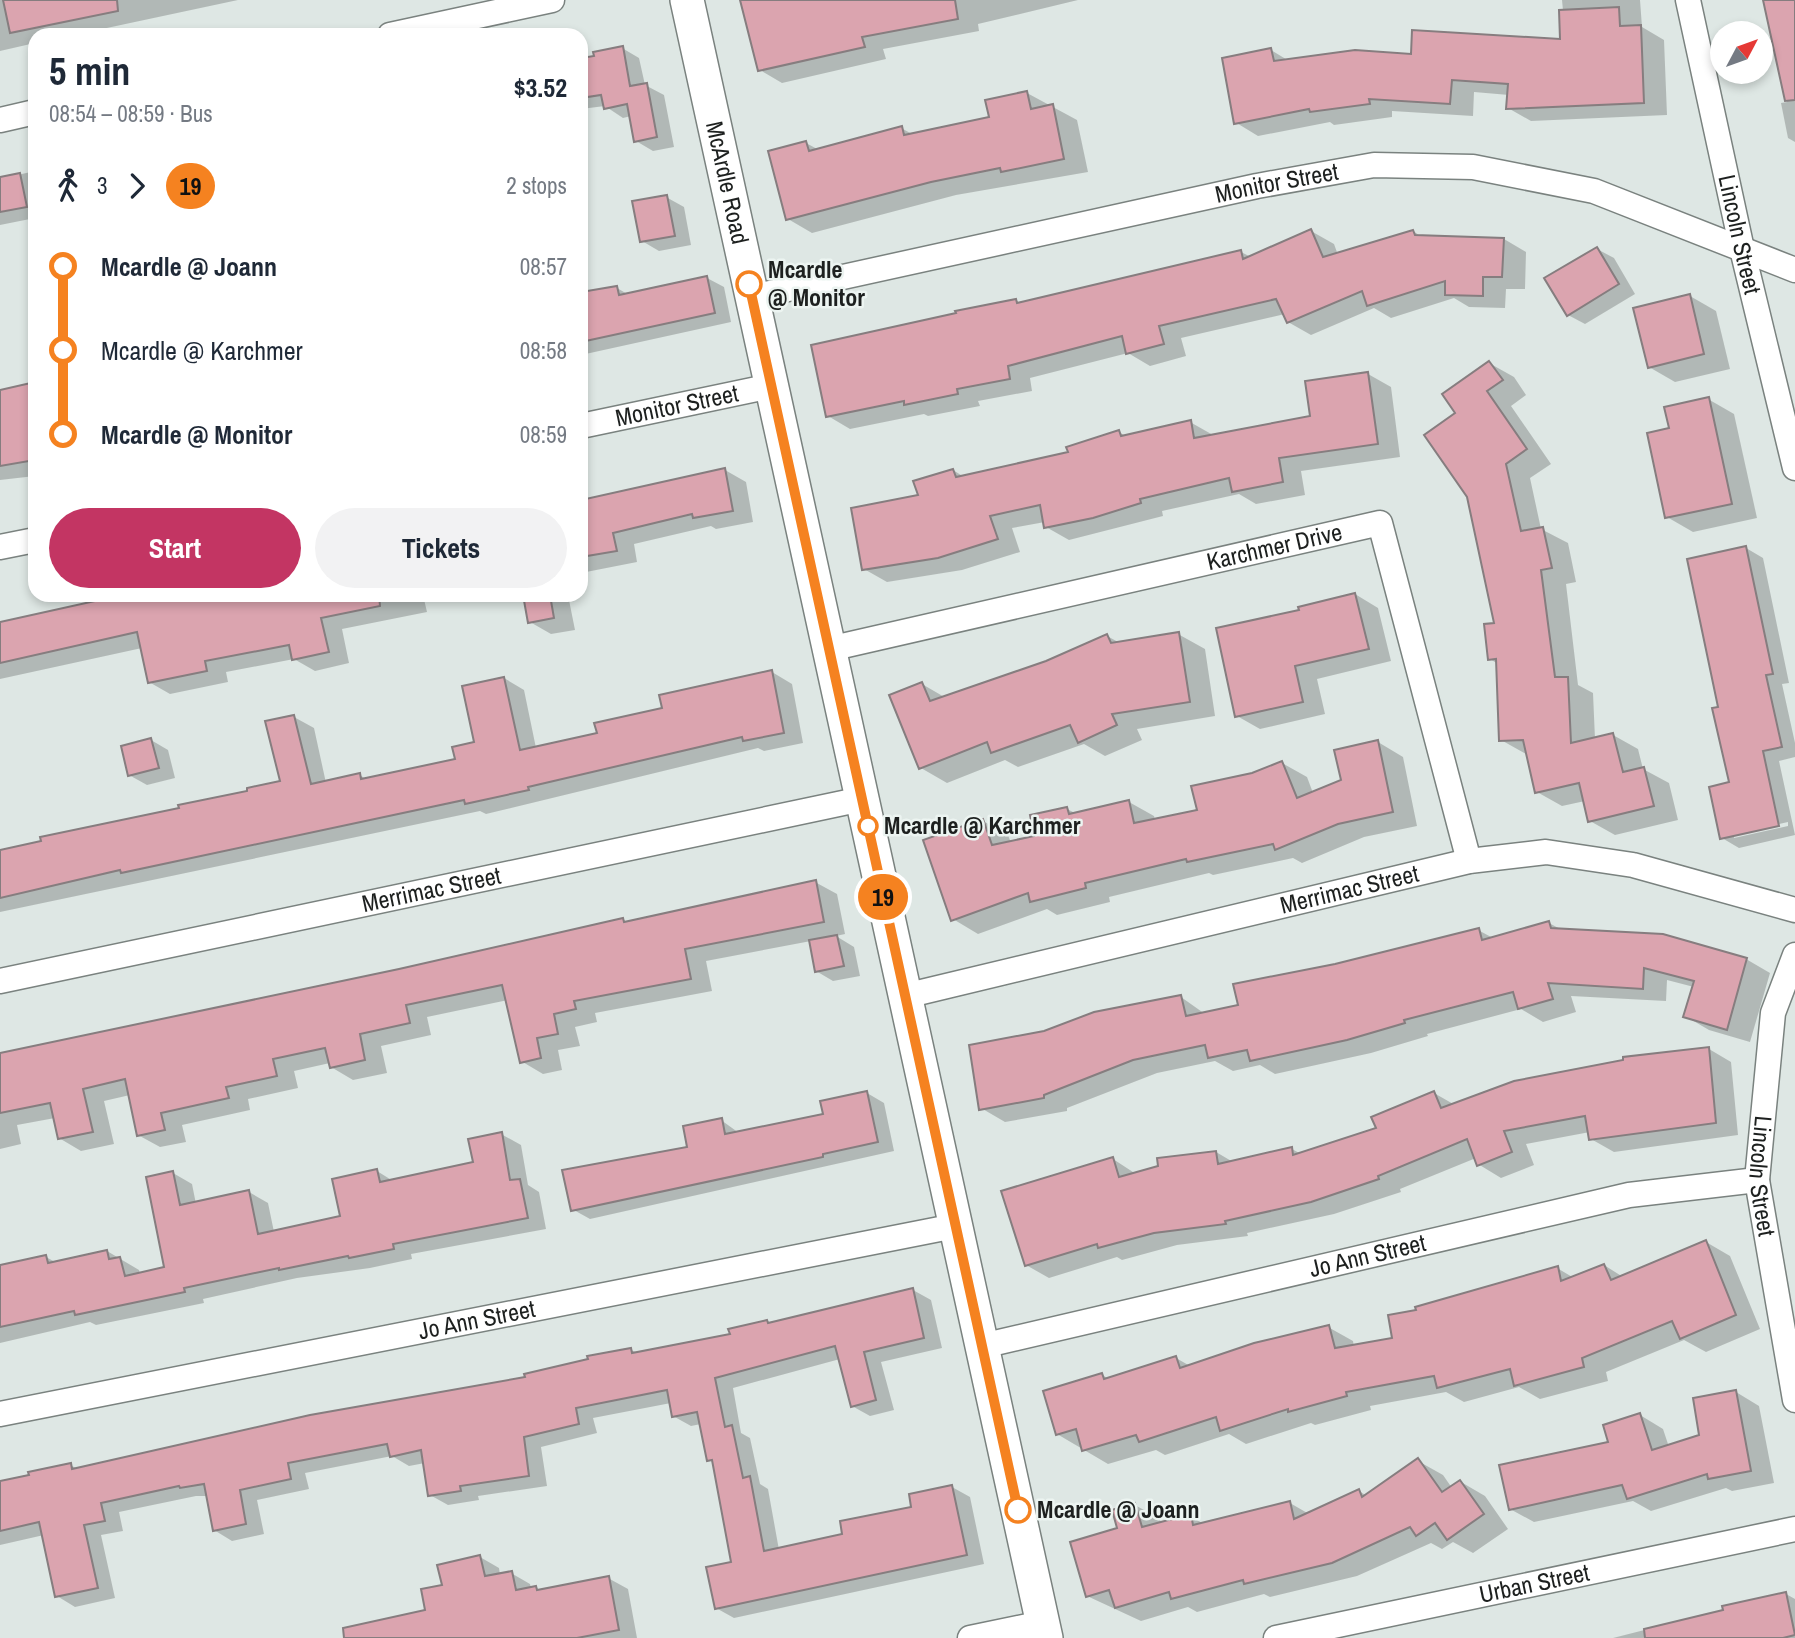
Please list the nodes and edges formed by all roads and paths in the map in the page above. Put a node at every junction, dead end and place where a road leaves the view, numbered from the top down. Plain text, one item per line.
1 (552, 0) edge
2 (687, 0) edge
3 (1688, 0) edge
4 (422, 28) edge
5 (28, 114) edge
6 (0, 120) edge
7 (1742, 250) junction
8 (1795, 270) edge
9 (752, 297) junction
10 (771, 386) junction
11 (588, 425) edge
12 (1795, 468) edge
13 (28, 541) edge
14 (0, 547) edge
15 (829, 649) junction
16 (862, 799) junction
17 (1469, 861) junction
18 (1795, 910) edge
19 (1795, 955) edge
20 (0, 981) edge
21 (905, 996) junction
22 (1757, 1180) junction
23 (955, 1226) junction
24 (982, 1346) junction
25 (1795, 1400) edge
26 (0, 1414) edge
27 (1795, 1529) edge
28 (1044, 1630) edge
29 (970, 1638) edge
30 (1276, 1638) edge

1 - 4 street
2 - 9 main road, McArdle Road
3 - 7 street, Lincoln Street
5 - 6 street
7 - 8 street, Monitor Street
7 - 9 street, Monitor Street
7 - 12 street, Lincoln Street
9 - 10 main road, McArdle Road
10 - 11 street, Monitor Street
10 - 15 main road, McArdle Road
13 - 14 street
15 - 16 main road, McArdle Road
15 - 17 street, Karchmer Drive
16 - 20 street, Merrimac Street
16 - 21 main road, McArdle Road
17 - 18 street, Merrimac Street
17 - 21 street, Merrimac Street
19 - 22 street, Lincoln Street
21 - 23 main road, McArdle Road
22 - 24 street, Jo Ann Street
22 - 25 street, Lincoln Street
23 - 24 main road, McArdle Road
23 - 26 street, Jo Ann Street
24 - 28 main road, McArdle Road
27 - 30 street, Urban Street
28 - 29 street

